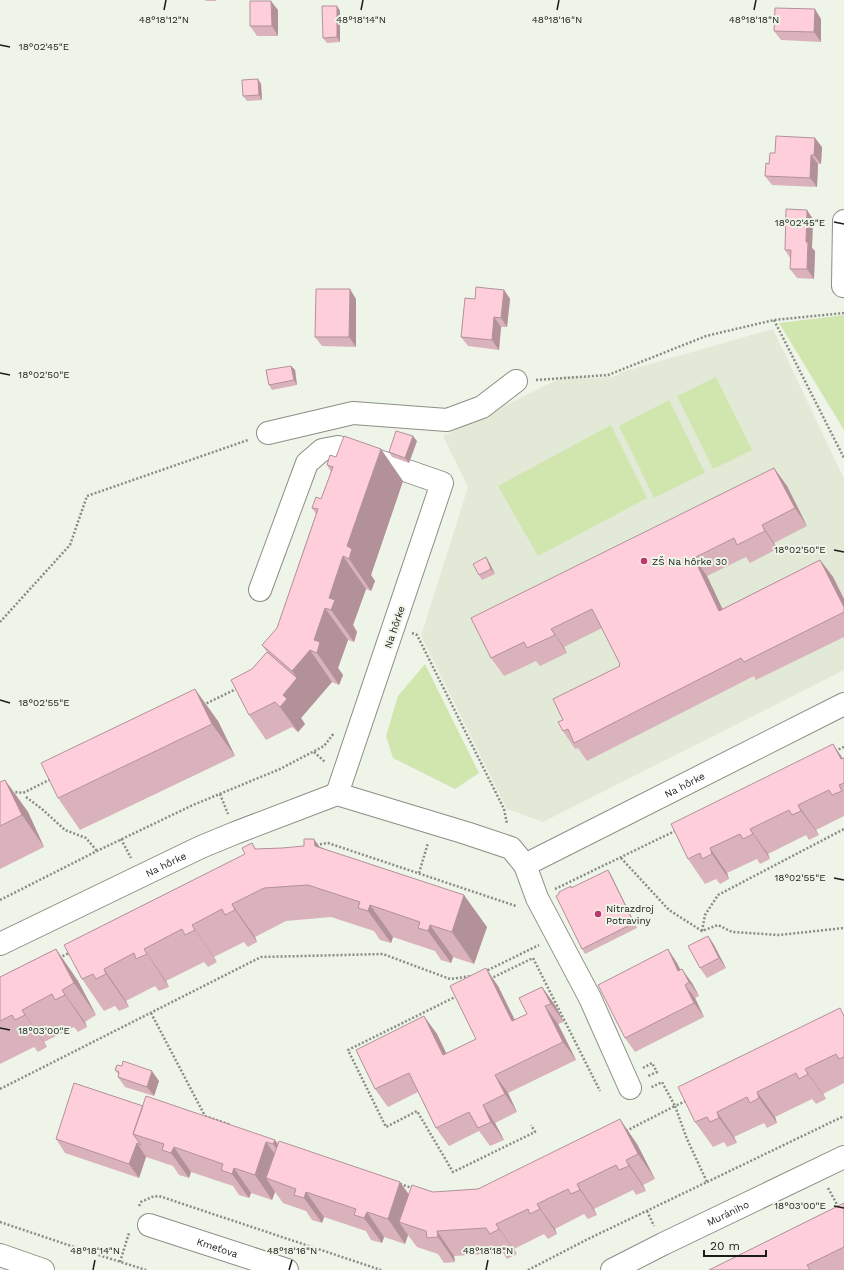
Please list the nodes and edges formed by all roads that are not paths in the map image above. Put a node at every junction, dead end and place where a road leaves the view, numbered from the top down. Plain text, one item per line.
1 (844, 221) edge
2 (843, 286) dead end
3 (516, 381) road end
4 (315, 422) junction
5 (268, 433) road end
6 (322, 450) junction
7 (260, 590) dead end
8 (844, 704) edge
9 (337, 794) junction
10 (524, 866) junction
11 (0, 944) edge
12 (637, 1082) road end
13 (844, 1157) edge
14 (148, 1225) dead end
15 (0, 1255) edge
16 (43, 1270) edge
17 (287, 1270) edge
18 (612, 1270) edge

1 - 2 street
3 - 4 street
4 - 5 street
4 - 6 street
6 - 7 street
6 - 9 street, Na hôrke
8 - 10 street, Na hôrke
9 - 10 street
9 - 11 street, Na hôrke
10 - 12 street
13 - 18 street, Murániho
14 - 17 street, Kmeťova
15 - 16 street

